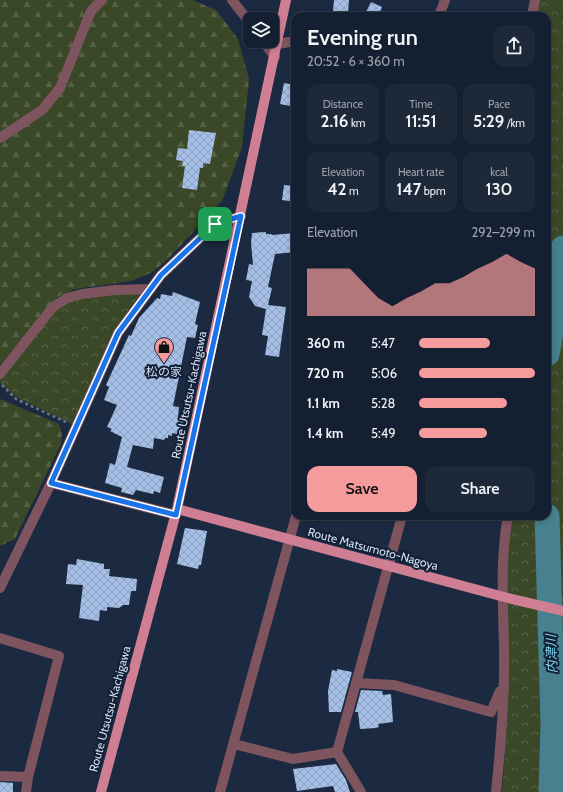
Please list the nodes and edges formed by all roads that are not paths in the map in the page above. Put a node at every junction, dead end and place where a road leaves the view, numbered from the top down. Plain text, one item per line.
1 (102, 0) edge
2 (232, 0) edge
3 (286, 0) edge
4 (446, 0) edge
5 (535, 0) edge
6 (442, 12) edge
7 (533, 12) edge
8 (243, 14) edge
9 (279, 38) edge
10 (291, 42) edge
11 (279, 44) edge
12 (268, 48) edge
13 (277, 48) edge
14 (275, 57) junction
15 (0, 138) edge
16 (241, 216) junction
17 (150, 289) junction
18 (0, 374) edge
19 (51, 483) junction
20 (177, 512) junction
21 (295, 520) edge
22 (401, 520) edge
23 (507, 520) edge
24 (290, 540) junction
25 (388, 566) junction
26 (0, 588) edge
27 (505, 598) junction
28 (563, 611) edge
29 (0, 638) edge
30 (356, 683) junction
31 (504, 690) junction
32 (234, 744) junction
33 (337, 752) junction
34 (0, 776) edge
35 (28, 777) junction
36 (26, 792) edge
37 (101, 792) edge
38 (220, 792) edge
39 (361, 792) edge
40 (496, 792) edge

1 - 15 street
2 - 8 street
3 - 9 main road, Route Utsutsu-Kachigawa
4 - 6 street
5 - 7 street
10 - 11 street
12 - 14 street
13 - 14 main road, Route Utsutsu-Kachigawa
14 - 16 main road, Route Utsutsu-Kachigawa
16 - 17 street
16 - 20 main road, Route Utsutsu-Kachigawa
17 - 18 street
17 - 19 street
19 - 20 street
19 - 26 street
20 - 24 main road, Route Matsumoto-Nagoya
20 - 37 main road, Route Utsutsu-Kachigawa
21 - 24 street
22 - 25 street
23 - 27 street
24 - 25 main road, Route Matsumoto-Nagoya
24 - 32 street
25 - 27 main road, Route Matsumoto-Nagoya
25 - 30 street
27 - 28 main road, Route Matsumoto-Nagoya
27 - 31 street
29 - 35 street
30 - 31 street
30 - 33 street
31 - 40 street
32 - 33 street
32 - 38 street
33 - 39 street
34 - 35 street
35 - 36 street

